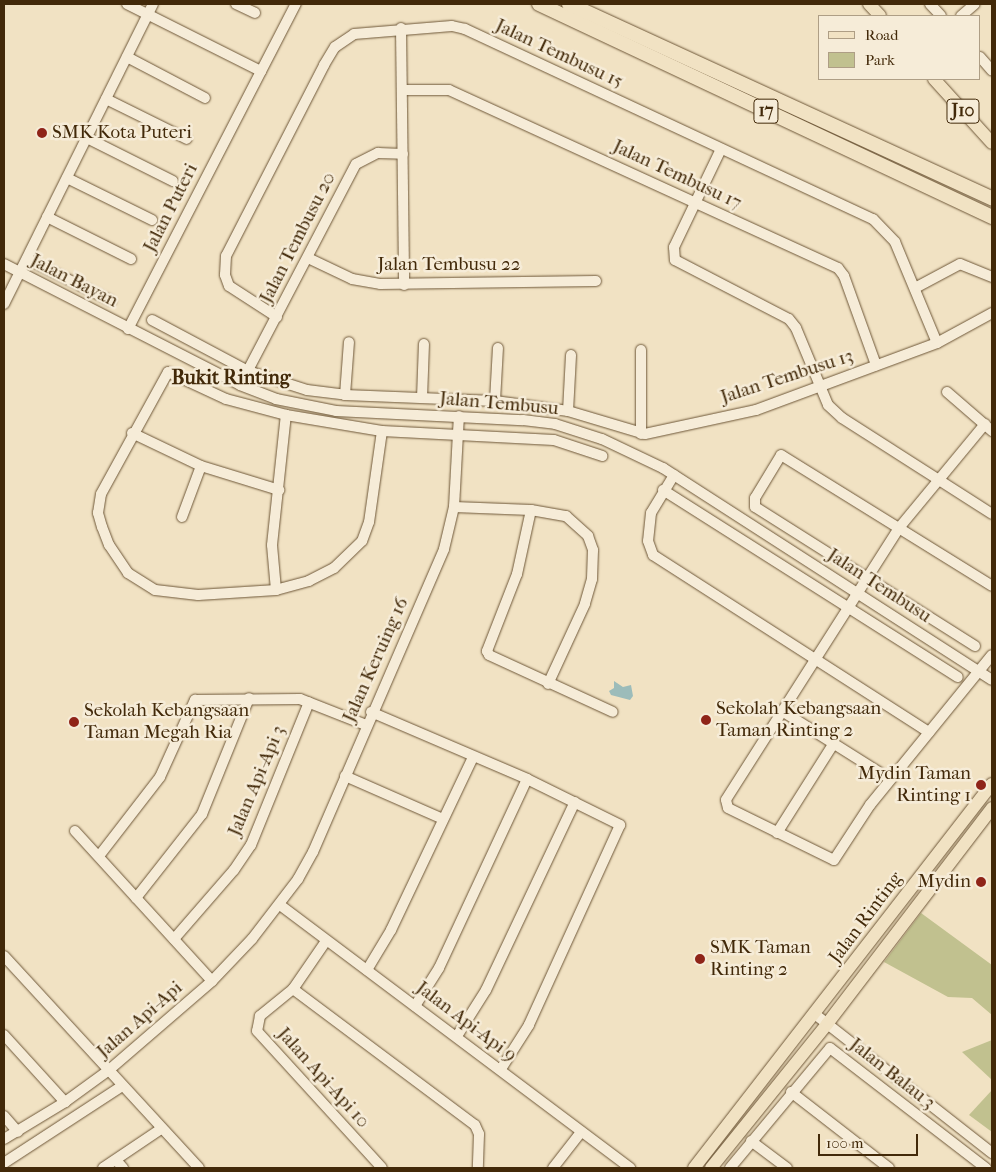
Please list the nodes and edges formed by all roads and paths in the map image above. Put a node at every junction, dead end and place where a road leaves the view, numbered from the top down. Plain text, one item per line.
1 (127, 4) edge
2 (153, 4) edge
3 (236, 4) edge
4 (295, 4) edge
5 (539, 4) edge
6 (569, 4) edge
7 (869, 4) edge
8 (930, 4) edge
9 (975, 4) edge
10 (255, 13) dead end
11 (147, 15) junction
12 (879, 15) edge
13 (940, 15) edge
14 (962, 15) edge
15 (401, 28) junction
16 (127, 57) junction
17 (981, 59) edge
18 (261, 71) junction
19 (992, 71) edge
20 (935, 80) edge
21 (402, 90) junction
22 (205, 98) dead end
23 (106, 99) junction
24 (86, 138) junction
25 (187, 139) dead end
26 (992, 143) edge
27 (721, 149) junction
28 (403, 154) junction
29 (67, 178) junction
30 (173, 181) dead end
31 (992, 198) edge
32 (696, 203) junction
33 (47, 218) junction
34 (992, 218) edge
35 (152, 220) dead end
36 (308, 258) junction
37 (27, 259) junction
38 (131, 260) dead end
39 (4, 264) edge
40 (20, 273) junction
41 (992, 277) edge
42 (596, 281) dead end
43 (404, 285) junction
44 (915, 288) junction
45 (111, 301) dead end
46 (4, 304) edge
47 (992, 313) edge
48 (277, 316) junction
49 (152, 320) dead end
50 (128, 329) junction
51 (349, 342) dead end
52 (936, 343) junction
53 (424, 344) dead end
54 (498, 348) dead end
55 (642, 350) dead end
56 (571, 355) dead end
57 (876, 365) junction
58 (248, 371) junction
59 (240, 385) junction
60 (818, 386) junction
61 (948, 392) dead end
62 (345, 395) junction
63 (422, 398) junction
64 (495, 401) junction
65 (568, 411) junction
66 (286, 415) junction
67 (459, 416) junction
68 (988, 428) edge
69 (382, 431) junction
70 (132, 433) junction
71 (459, 433) junction
72 (641, 434) junction
73 (602, 456) dead end
74 (201, 466) junction
75 (674, 475) junction
76 (938, 480) junction
77 (279, 490) junction
78 (663, 490) junction
79 (454, 507) junction
80 (531, 510) junction
81 (992, 514) edge
82 (182, 517) dead end
83 (899, 528) junction
84 (867, 580) junction
85 (992, 586) edge
86 (276, 590) junction
87 (858, 593) junction
88 (849, 606) junction
89 (975, 646) dead end
90 (992, 655) edge
91 (816, 659) junction
92 (978, 671) junction
93 (958, 677) dead end
94 (992, 680) edge
95 (548, 684) junction
96 (248, 698) junction
97 (309, 702) junction
98 (782, 711) junction
99 (371, 712) junction
100 (613, 712) dead end
101 (366, 725) junction
102 (929, 732) junction
103 (834, 743) junction
104 (473, 757) junction
105 (345, 776) junction
106 (527, 779) junction
107 (890, 779) junction
108 (992, 784) edge
109 (575, 802) junction
110 (992, 808) edge
111 (444, 819) junction
112 (75, 831) dead end
113 (777, 833) junction
114 (99, 856) junction
115 (136, 898) junction
116 (280, 905) junction
117 (174, 939) junction
118 (326, 941) junction
119 (4, 956) edge
120 (368, 970) junction
121 (212, 981) junction
122 (293, 989) junction
123 (415, 1006) junction
124 (816, 1015) junction
125 (827, 1024) junction
126 (4, 1035) edge
127 (457, 1036) junction
128 (500, 1069) junction
129 (109, 1070) junction
130 (122, 1086) junction
131 (791, 1092) junction
132 (65, 1102) junction
133 (4, 1116) edge
134 (161, 1129) junction
135 (18, 1132) junction
136 (581, 1132) junction
137 (4, 1139) edge
138 (751, 1141) junction
139 (992, 1153) edge
140 (116, 1160) junction
141 (4, 1163) edge
142 (102, 1168) edge
143 (123, 1168) edge
144 (199, 1168) edge
145 (382, 1168) edge
146 (478, 1168) edge
147 (553, 1168) edge
148 (630, 1168) edge
149 (694, 1168) edge
150 (711, 1168) edge
151 (730, 1168) edge
152 (786, 1168) edge
153 (889, 1168) edge
154 (986, 1168) edge

1 - 11 street
2 - 11 street
3 - 10 street
4 - 18 street, Jalan Puteri
5 - 34 highway, 17
6 - 31 highway, 17
7 - 12 main road
8 - 13 street
9 - 14 street
11 - 16 street
11 - 18 street
15 - 21 street
15 - 27 street, Jalan Tembusu 15
15 - 48 street, Jalan Tembusu 15
16 - 22 street
16 - 23 street
17 - 19 street
18 - 50 street, Jalan Puteri
20 - 26 main road, J10
21 - 28 street
21 - 32 street, Jalan Tembusu 17
23 - 24 street
23 - 25 street
24 - 29 street
24 - 30 street
27 - 32 street
27 - 44 street, Jalan Tembusu 15
28 - 36 street, Jalan Tembusu 20
28 - 43 street
29 - 33 street
29 - 35 street
32 - 57 street, Jalan Tembusu 17
32 - 60 street
33 - 37 street
33 - 38 street
36 - 43 street, Jalan Tembusu 22
36 - 48 street, Jalan Tembusu 20
37 - 40 street
37 - 45 street
39 - 40 street, Jalan Bayan
40 - 46 street
40 - 50 street, Jalan Bayan
41 - 44 street
42 - 43 street, Jalan Tembusu 22
44 - 52 street, Jalan Tembusu 15
47 - 52 street, Jalan Tembusu 13
48 - 58 street, Jalan Tembusu 20
49 - 58 street, Jalan Tembusu 13
50 - 59 street, Jalan Tembusu
51 - 62 street
52 - 57 street, Jalan Tembusu 13
53 - 63 street
54 - 64 street
55 - 72 street
56 - 65 street
57 - 60 street, Jalan Tembusu 13
58 - 59 street, Jalan Tembusu 20
58 - 62 street, Jalan Tembusu 13
59 - 67 street, Jalan Tembusu
60 - 72 street, Jalan Tembusu 13
60 - 76 street
61 - 68 street
62 - 63 street, Jalan Tembusu 13
63 - 64 street, Jalan Tembusu 13
64 - 65 street, Jalan Tembusu 13
65 - 72 street, Jalan Tembusu 13
66 - 69 street
66 - 70 street
66 - 77 street
67 - 71 street, Jalan Keruing 16
67 - 75 street, Jalan Tembusu
68 - 76 street
69 - 71 street
69 - 86 street
70 - 74 street
70 - 86 street
71 - 73 street
71 - 79 street, Jalan Keruing 16
74 - 77 street
74 - 82 street
75 - 78 street
75 - 87 street, Jalan Tembusu
76 - 81 street
76 - 83 street
77 - 86 street
78 - 88 street
78 - 91 street
79 - 80 street
79 - 99 street, Jalan Keruing 16
80 - 95 street
80 - 95 street
83 - 84 street
83 - 84 street
83 - 85 street
84 - 87 street
84 - 89 street
87 - 88 street
87 - 92 street, Jalan Tembusu
88 - 91 street
88 - 93 street
90 - 92 street
91 - 98 street
91 - 102 street
92 - 94 street, Jalan Tembusu
92 - 102 street
95 - 100 street
96 - 97 street
96 - 114 street
96 - 115 street
97 - 101 street
97 - 117 street, Jalan Api-Api 3
98 - 103 street
98 - 113 street
99 - 101 street, Jalan Keruing 16
99 - 104 street
101 - 105 street, Jalan Keruing 16
102 - 107 street
103 - 107 street
103 - 113 street
104 - 106 street
104 - 111 street
105 - 111 street
105 - 116 street, Jalan Keruing 16
106 - 109 street
106 - 123 street
107 - 113 street
108 - 124 main road, Jalan Rinting
109 - 127 street
109 - 128 street
110 - 125 main road, Jalan Rinting
111 - 120 street
112 - 114 street
114 - 115 street
115 - 117 street
116 - 118 street, Jalan Api-Api 9
116 - 121 street, Jalan Api-Api
117 - 121 street
118 - 120 street, Jalan Api-Api 9
118 - 122 street, Jalan Api-Api 10
119 - 129 street
120 - 123 street, Jalan Api-Api 9
121 - 129 street, Jalan Api-Api
122 - 145 street, Jalan Api-Api 10
122 - 146 street
123 - 127 street, Jalan Api-Api 9
124 - 125 street
124 - 149 main road, Jalan Rinting
125 - 139 street
125 - 150 main road, Jalan Rinting
126 - 132 street
127 - 128 street, Jalan Api-Api 9
128 - 136 street, Jalan Api-Api 9
129 - 130 street
129 - 132 street, Jalan Api-Api
130 - 134 street
130 - 141 street
131 - 138 street, Jalan Balau 3
131 - 153 street
131 - 154 street, Jalan Balau 3
132 - 135 street, Jalan Api-Api
133 - 135 street
134 - 140 street
134 - 144 street
135 - 137 street, Jalan Api-Api
136 - 147 street
136 - 148 street, Jalan Api-Api 9
138 - 151 street, Jalan Balau 3
138 - 152 street
140 - 142 street
140 - 143 street

